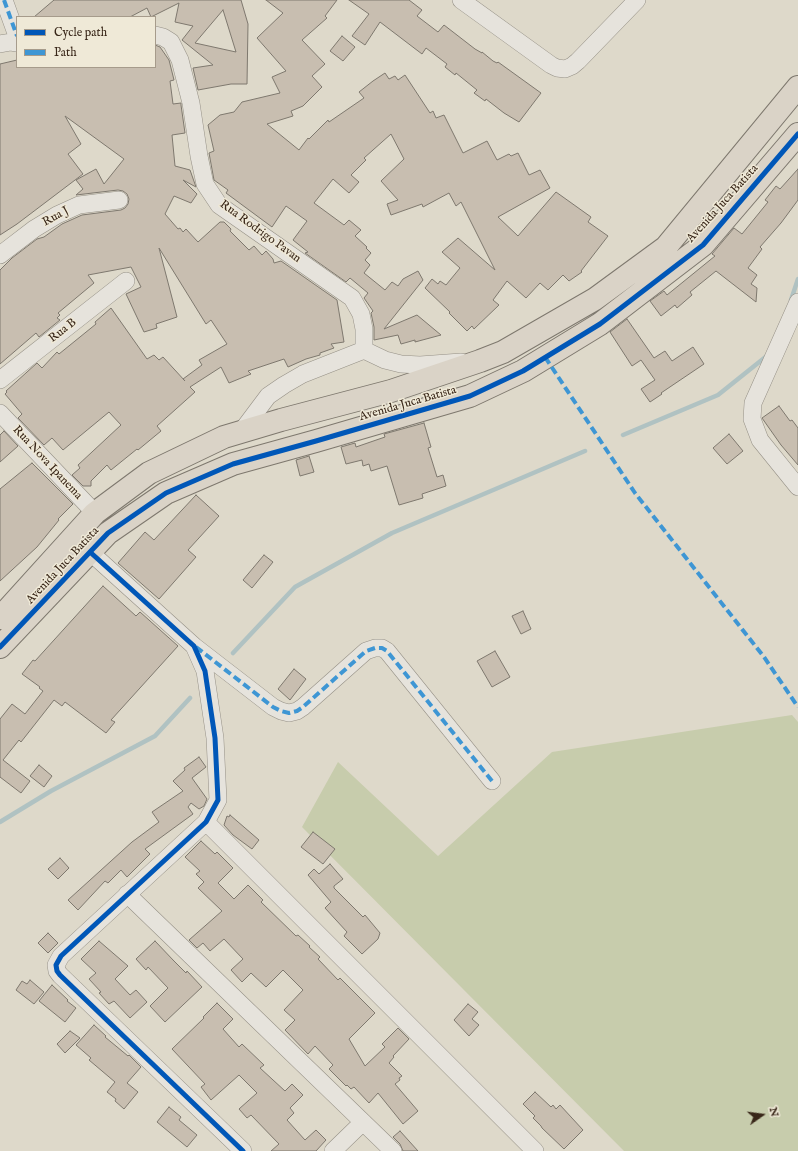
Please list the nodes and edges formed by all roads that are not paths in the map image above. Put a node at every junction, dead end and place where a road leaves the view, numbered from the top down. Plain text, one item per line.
1 (4, 0) edge
2 (461, 0) edge
3 (637, 0) edge
4 (16, 33) edge
5 (156, 35) edge
6 (16, 43) edge
7 (0, 44) edge
8 (798, 87) edge
9 (798, 134) edge
10 (120, 200) dead end
11 (0, 255) edge
12 (126, 281) dead end
13 (798, 302) edge
14 (364, 350) junction
15 (480, 361) junction
16 (0, 380) edge
17 (284, 385) junction
18 (470, 396) junction
19 (0, 413) edge
20 (281, 420) junction
21 (241, 432) junction
22 (316, 441) junction
23 (798, 487) edge
24 (95, 513) junction
25 (90, 552) junction
26 (0, 618) edge
27 (194, 646) junction
28 (0, 647) edge
29 (492, 781) dead end
30 (206, 822) junction
31 (127, 894) junction
32 (363, 1122) junction
33 (243, 1151) edge
34 (333, 1151) edge
35 (394, 1151) edge
36 (535, 1151) edge

1 - 4 street
2 - 3 street
5 - 14 street, Rua Rodrigo Pavan
6 - 7 street
8 - 15 main road, Avenida Juca Batista
9 - 18 main road, Avenida Juca Batista
10 - 11 street, Rua J
12 - 16 street, Rua B
13 - 23 street
14 - 15 street
14 - 17 street
15 - 18 main road
15 - 20 main road, Avenida Juca Batista
17 - 20 street
17 - 21 street
18 - 22 main road, Avenida Juca Batista
19 - 24 street, Rua Nova Ipanema
20 - 21 main road, Avenida Juca Batista
20 - 22 main road
21 - 24 main road, Avenida Juca Batista
22 - 25 main road, Avenida Juca Batista
24 - 26 main road, Avenida Juca Batista
25 - 27 street
25 - 28 main road, Avenida Juca Batista
27 - 29 street
27 - 30 street
30 - 31 street
30 - 36 street
31 - 32 street
31 - 33 street
32 - 34 street
32 - 35 street

